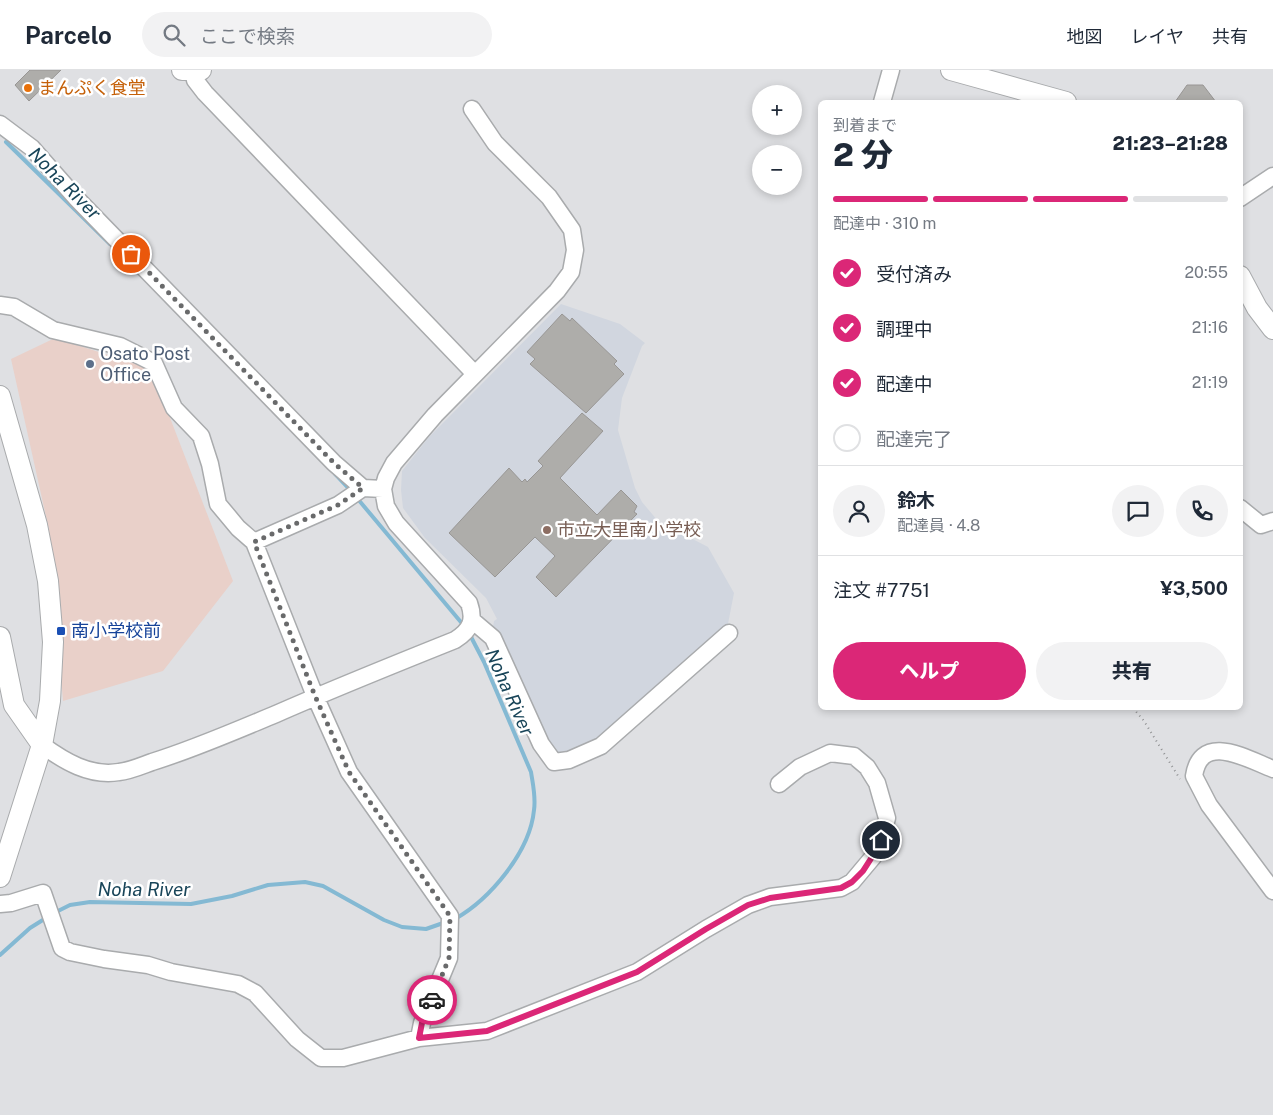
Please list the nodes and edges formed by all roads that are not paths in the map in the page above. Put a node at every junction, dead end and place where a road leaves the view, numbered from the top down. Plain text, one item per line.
1 (192, 70) edge
2 (891, 70) edge
3 (951, 70) edge
4 (883, 100) edge
5 (1059, 100) edge
6 (472, 109) dead end
7 (0, 124) edge
8 (1273, 176) edge
9 (1243, 196) edge
10 (1243, 282) edge
11 (0, 304) edge
12 (1273, 330) edge
13 (475, 374) junction
14 (0, 396) edge
15 (383, 489) junction
16 (359, 490) junction
17 (1243, 510) edge
18 (1273, 521) edge
19 (254, 542) junction
20 (473, 621) junction
21 (729, 633) dead end
22 (0, 637) edge
23 (315, 696) junction
24 (42, 745) junction
25 (1273, 769) edge
26 (779, 784) dead end
27 (0, 877) edge
28 (1273, 891) edge
29 (0, 904) edge
30 (419, 1038) junction

1 - 13 street
2 - 4 street
3 - 5 main road
6 - 13 street
7 - 16 street
8 - 9 street
10 - 12 main road
11 - 19 street
13 - 15 street
14 - 24 main road
15 - 16 street
15 - 20 street
16 - 19 street
17 - 18 street
19 - 23 street
20 - 21 street
20 - 23 street
22 - 24 main road
23 - 24 street
23 - 30 street
24 - 27 main road
25 - 28 street
26 - 30 street
29 - 30 street

